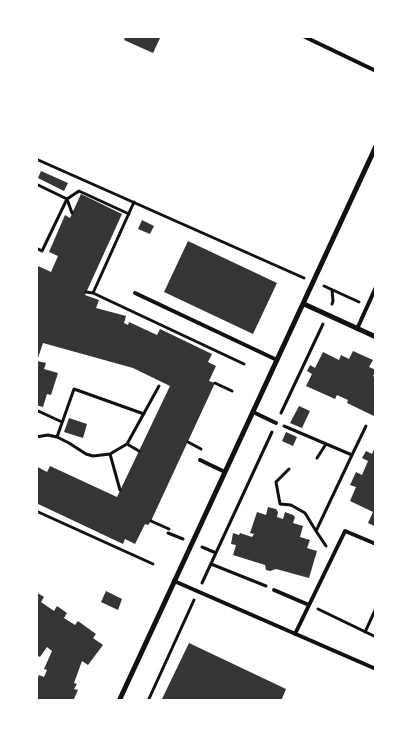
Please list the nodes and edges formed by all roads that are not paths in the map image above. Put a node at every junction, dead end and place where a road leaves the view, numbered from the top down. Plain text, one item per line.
1 (303, 36) edge
2 (376, 71) edge
3 (376, 146) edge
4 (376, 287) edge
5 (135, 293) dead end
6 (304, 304) junction
7 (357, 329) junction
8 (376, 337) edge
9 (277, 360) junction
10 (253, 412) junction
11 (276, 423) road end
12 (200, 460) dead end
13 (224, 472) junction
14 (376, 544) edge
15 (174, 581) junction
16 (274, 590) road end
17 (309, 604) junction
18 (295, 634) junction
19 (376, 669) edge
20 (119, 701) edge

1 - 2 lane
3 - 6 street
4 - 7 lane
5 - 9 lane
6 - 7 street
6 - 9 street
7 - 8 street
9 - 10 street
10 - 11 lane
10 - 13 street
12 - 13 lane
13 - 15 street
14 - 17 lane
15 - 18 lane
15 - 20 street
16 - 17 lane
17 - 18 lane
18 - 19 lane

